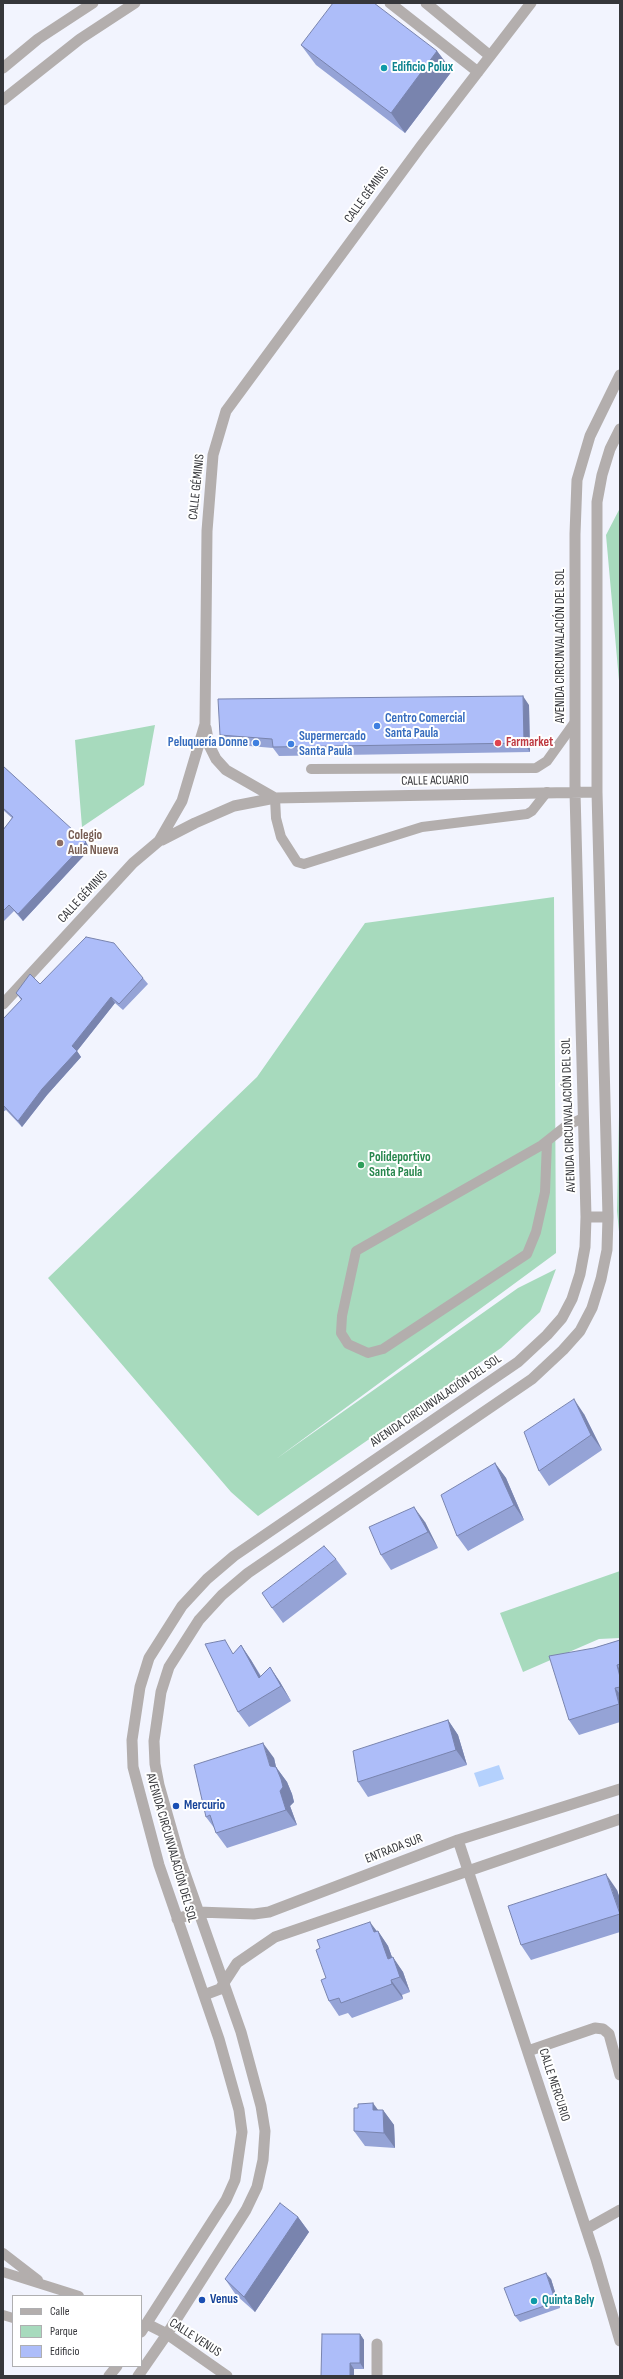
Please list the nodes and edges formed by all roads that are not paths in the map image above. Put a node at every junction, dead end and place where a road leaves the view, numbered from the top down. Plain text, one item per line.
1 (93, 3) edge
2 (135, 3) edge
3 (390, 3) edge
4 (426, 3) edge
5 (531, 3) edge
6 (489, 55) junction
7 (3, 68) edge
8 (478, 72) junction
9 (3, 100) edge
10 (620, 375) edge
11 (620, 429) edge
12 (575, 722) junction
13 (205, 724) junction
14 (312, 769) dead end
15 (547, 792) junction
16 (575, 792) junction
17 (597, 792) junction
18 (275, 798) junction
19 (159, 841) junction
20 (3, 1004) edge
21 (583, 1118) junction
22 (547, 1142) junction
23 (586, 1217) junction
24 (608, 1217) junction
25 (620, 1789) edge
26 (620, 1819) edge
27 (458, 1840) junction
28 (468, 1872) junction
29 (198, 1912) junction
30 (177, 1919) junction
31 (224, 1982) junction
32 (204, 1995) junction
33 (528, 2051) junction
34 (620, 2076) edge
35 (620, 2210) edge
36 (586, 2229) junction
37 (3, 2253) edge
38 (3, 2272) edge
39 (42, 2284) junction
40 (76, 2295) edge
41 (145, 2323) edge
42 (167, 2334) junction
43 (620, 2341) edge
44 (377, 2344) dead end
45 (116, 2367) edge
46 (109, 2376) edge
47 (138, 2376) edge
48 (227, 2376) edge
49 (377, 2376) edge

1 - 7 street
2 - 9 street
3 - 8 street
4 - 6 street
5 - 6 street, CALLE GÉMINIS
6 - 8 street, CALLE GÉMINIS
8 - 13 street, CALLE GÉMINIS
10 - 12 street, AVENIDA CIRCUNVALACIÓN DEL SOL
11 - 17 street, AVENIDA CIRCUNVALACIÓN DEL SOL
12 - 14 lane
12 - 16 street, AVENIDA CIRCUNVALACIÓN DEL SOL
13 - 18 street
13 - 19 street, CALLE GÉMINIS
15 - 16 street, CALLE ACUARIO
15 - 18 street, CALLE ACUARIO
15 - 18 lane
16 - 17 street, CALLE ACUARIO
16 - 21 street, AVENIDA CIRCUNVALACIÓN DEL SOL
17 - 24 street, AVENIDA CIRCUNVALACIÓN DEL SOL
18 - 19 street, CALLE ACUARIO
19 - 20 street, CALLE GÉMINIS
21 - 22 lane
21 - 23 street, AVENIDA CIRCUNVALACIÓN DEL SOL
22 - 22 lane
23 - 24 street
23 - 30 street, AVENIDA CIRCUNVALACIÓN DEL SOL
24 - 29 street, AVENIDA CIRCUNVALACIÓN DEL SOL
25 - 27 street, ENTRADA SUR
26 - 28 street
27 - 28 street, CALLE MERCURIO
27 - 29 street, ENTRADA SUR
28 - 31 street
28 - 33 street, CALLE MERCURIO
29 - 30 street, ENTRADA SUR
29 - 31 street, AVENIDA CIRCUNVALACIÓN DEL SOL
30 - 32 street, AVENIDA CIRCUNVALACIÓN DEL SOL
31 - 32 street
31 - 42 street, AVENIDA CIRCUNVALACIÓN DEL SOL
32 - 41 street, AVENIDA CIRCUNVALACIÓN DEL SOL
33 - 34 street
33 - 36 street, CALLE MERCURIO
35 - 36 street
36 - 43 street, CALLE MERCURIO
37 - 39 lane
38 - 39 lane
39 - 40 lane
41 - 42 street, CALLE VENUS
42 - 47 street, AVENIDA CIRCUNVALACIÓN DEL SOL
42 - 48 street, CALLE VENUS
44 - 49 street
45 - 46 street

